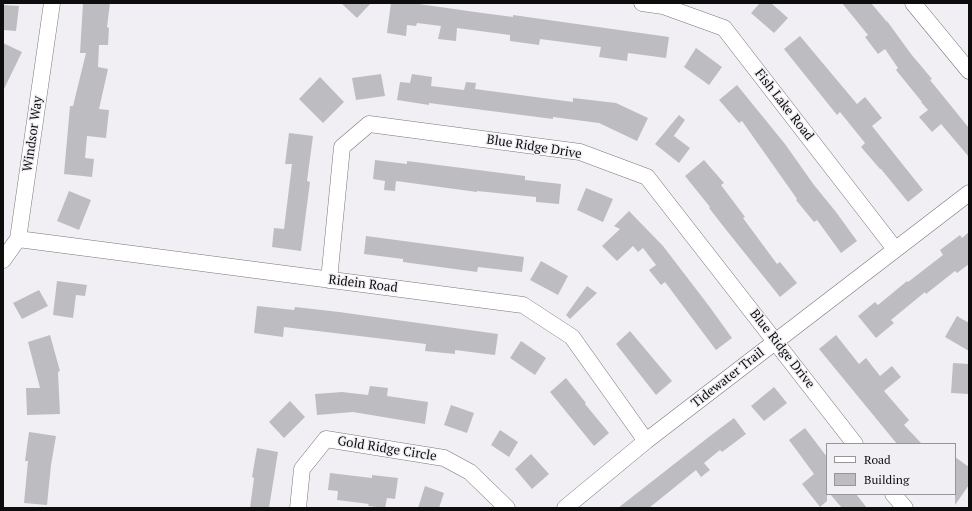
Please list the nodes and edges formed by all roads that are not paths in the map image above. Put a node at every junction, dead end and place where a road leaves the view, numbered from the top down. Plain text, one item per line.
1 (52, 3) edge
2 (642, 3) edge
3 (913, 3) edge
4 (969, 71) edge
5 (969, 194) edge
6 (18, 239) junction
7 (895, 249) junction
8 (3, 260) edge
9 (329, 280) junction
10 (776, 341) junction
11 (646, 441) junction
12 (854, 443) edge
13 (894, 495) edge
14 (298, 508) edge
15 (507, 508) edge
16 (565, 508) edge
17 (905, 508) edge

1 - 6 street, Windsor Way
2 - 7 street, Fish Lake Road
3 - 4 street
5 - 7 street, Tidewater Trail
6 - 8 street, Windsor Way
6 - 9 street, Ridein Road
7 - 10 street, Tidewater Trail
9 - 10 street, Blue Ridge Drive
9 - 11 street, Ridein Road
10 - 11 street, Tidewater Trail
10 - 12 street, Blue Ridge Drive
11 - 16 street, Tidewater Trail
13 - 17 street
14 - 15 street, Gold Ridge Circle

